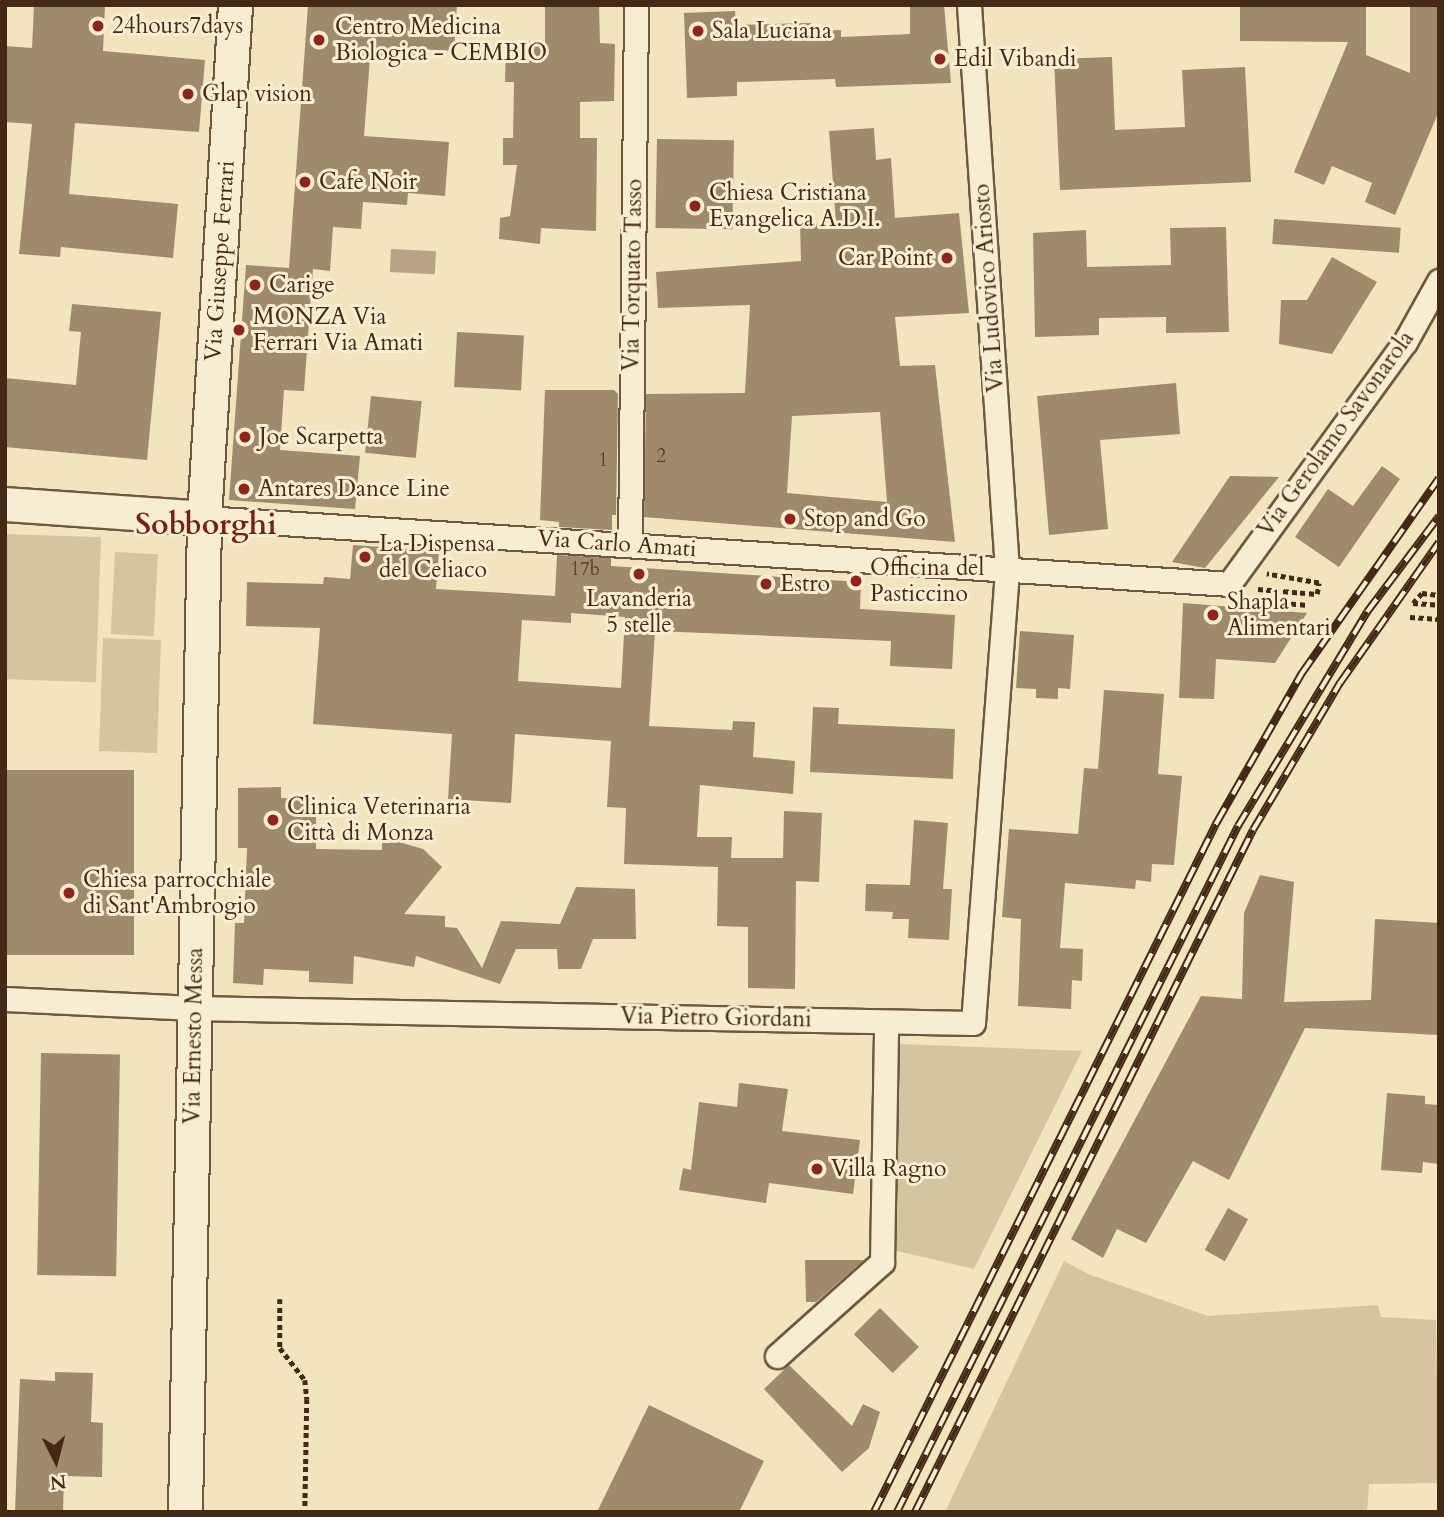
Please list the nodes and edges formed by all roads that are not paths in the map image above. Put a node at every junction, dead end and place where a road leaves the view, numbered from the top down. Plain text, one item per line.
1 (235, 5) edge
2 (636, 5) edge
3 (970, 5) edge
4 (1439, 281) edge
5 (5, 504) edge
6 (204, 517) junction
7 (630, 545) junction
8 (1007, 570) junction
9 (1229, 584) joint
10 (5, 999) edge
11 (194, 1008) junction
12 (886, 1022) junction
13 (777, 1356) dead end
14 (186, 1512) edge

1 - 6 street, Via Giuseppe Ferrari
2 - 7 street, Via Torquato Tasso
3 - 8 street, Via Ludovico Ariosto
4 - 9 street, Via Gerolamo Savonarola
5 - 6 street, Via Carlo Amati
6 - 7 street, Via Carlo Amati
6 - 11 street, Via Ernesto Messa
7 - 8 street, Via Carlo Amati
8 - 9 street, Via Carlo Amati
8 - 12 street, Via Pietro Giordani
10 - 11 street, Via Pietro Giordani
11 - 12 street, Via Pietro Giordani
11 - 14 street, Via Ernesto Messa
12 - 13 street

